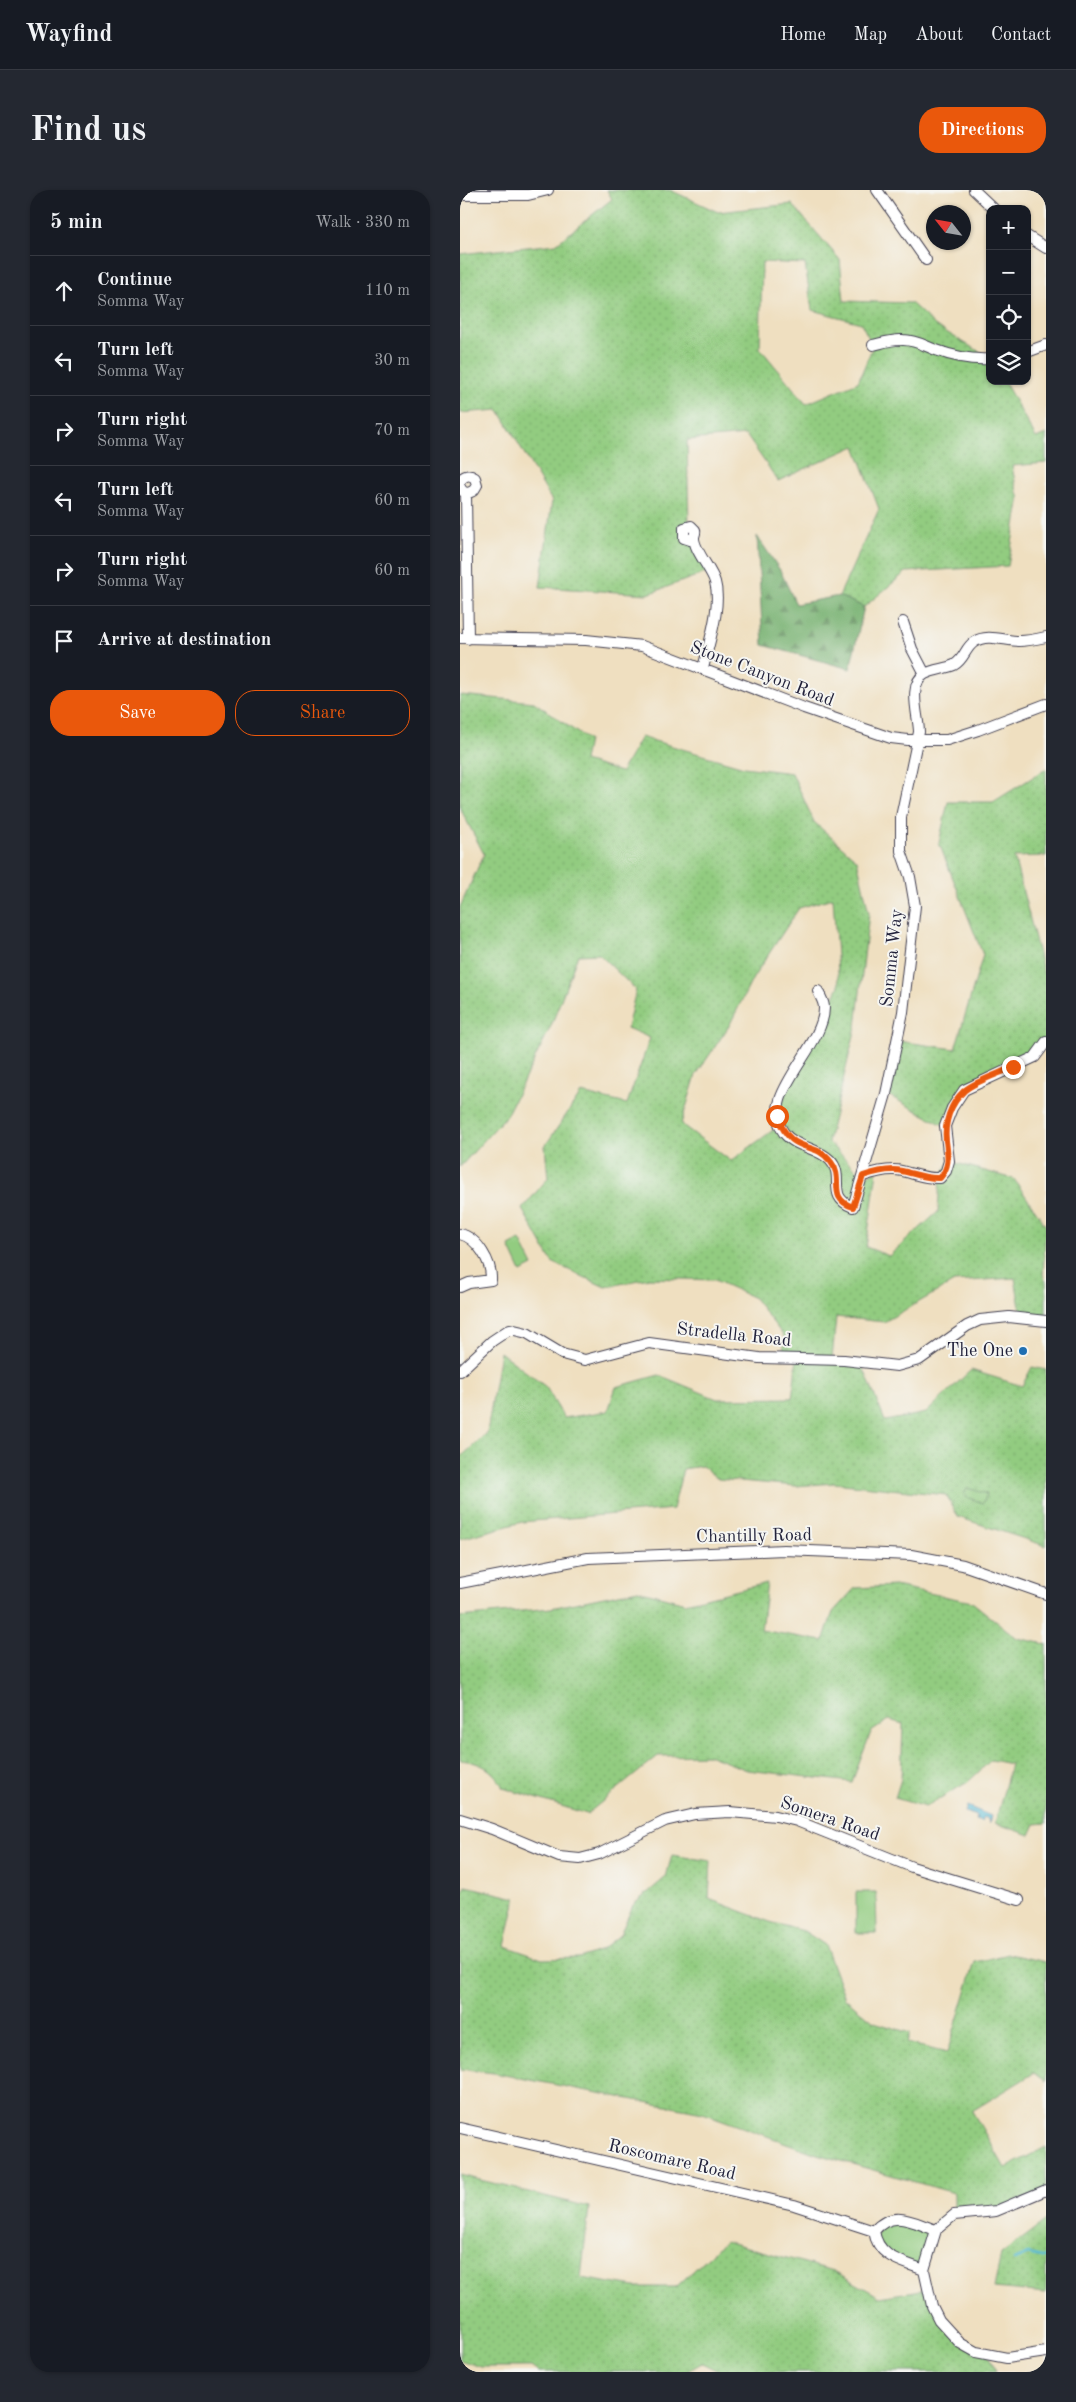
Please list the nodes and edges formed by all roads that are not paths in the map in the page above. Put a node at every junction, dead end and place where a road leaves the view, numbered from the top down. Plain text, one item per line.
1 (548, 190) edge
2 (876, 190) edge
3 (974, 190) edge
4 (460, 195) edge
5 (990, 205) edge
6 (1031, 239) edge
7 (1046, 248) edge
8 (926, 260) dead end
9 (873, 345) dead end
10 (1046, 345) edge
11 (1031, 351) edge
12 (986, 359) edge
13 (460, 481) edge
14 (463, 490) edge
15 (694, 538) dead end
16 (903, 622) dead end
17 (1046, 637) edge
18 (464, 638) edge
19 (703, 669) junction
20 (925, 674) junction
21 (1046, 704) edge
22 (918, 741) junction
23 (819, 993) dead end
24 (1046, 1042) edge
25 (863, 1176) junction
26 (460, 1234) edge
27 (460, 1287) edge
28 (1046, 1321) edge
29 (460, 1371) edge
30 (460, 1583) edge
31 (1046, 1594) edge
32 (460, 1819) edge
33 (1019, 1900) dead end
34 (460, 2128) edge
35 (1046, 2190) edge
36 (936, 2230) junction
37 (874, 2231) junction
38 (924, 2270) junction
39 (1046, 2352) edge

1 - 4 street
2 - 8 street
3 - 5 street
6 - 7 street
9 - 12 street
10 - 11 street
13 - 14 street
14 - 18 street
15 - 19 street
16 - 20 street
17 - 20 street
18 - 19 street, Stone Canyon Road
19 - 22 street, Stone Canyon Road
20 - 22 street, Somma Way
21 - 22 street, Stone Canyon Road
22 - 25 street, Somma Way
23 - 25 street, Somma Way
24 - 25 street
26 - 27 street
28 - 29 street, Stradella Road
30 - 31 street, Chantilly Road
32 - 33 street, Somera Road
34 - 37 street, Roscomare Road
35 - 36 street
36 - 37 street
36 - 38 street
37 - 38 street
38 - 39 street

